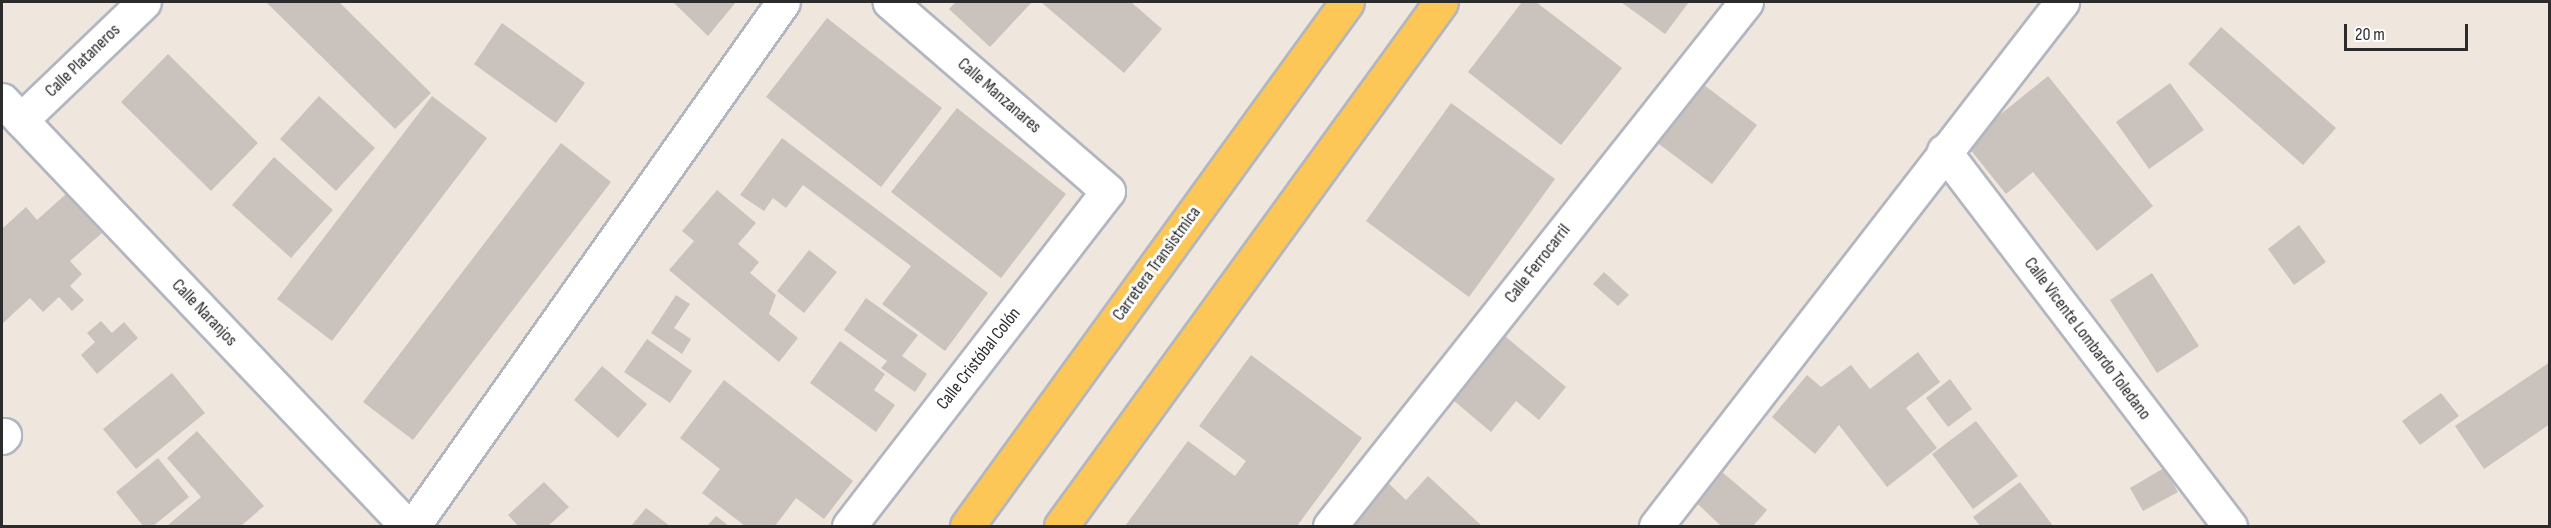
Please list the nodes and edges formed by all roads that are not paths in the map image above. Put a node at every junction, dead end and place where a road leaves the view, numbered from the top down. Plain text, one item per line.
1 (144, 2) edge
2 (783, 2) edge
3 (890, 2) edge
4 (1347, 2) edge
5 (1440, 2) edge
6 (1746, 2) edge
7 (2062, 2) edge
8 (11, 110) edge
9 (1944, 151) junction
10 (1108, 191) joint
11 (407, 526) edge
12 (413, 526) edge
13 (849, 526) edge
14 (967, 526) edge
15 (1061, 526) edge
16 (1330, 526) edge
17 (1656, 526) edge
18 (2230, 526) edge

1 - 8 street, Calle Plataneros
2 - 12 street
3 - 10 street, Calle Manzanares
4 - 14 main road, Carretera Transistmica
5 - 15 main road
6 - 16 street, Calle Ferrocarril
7 - 9 street
8 - 11 street, Calle Naranjos
9 - 17 street
9 - 18 street, Calle Vicente Lombardo Toledano
10 - 13 street, Calle Cristóbal Colón

